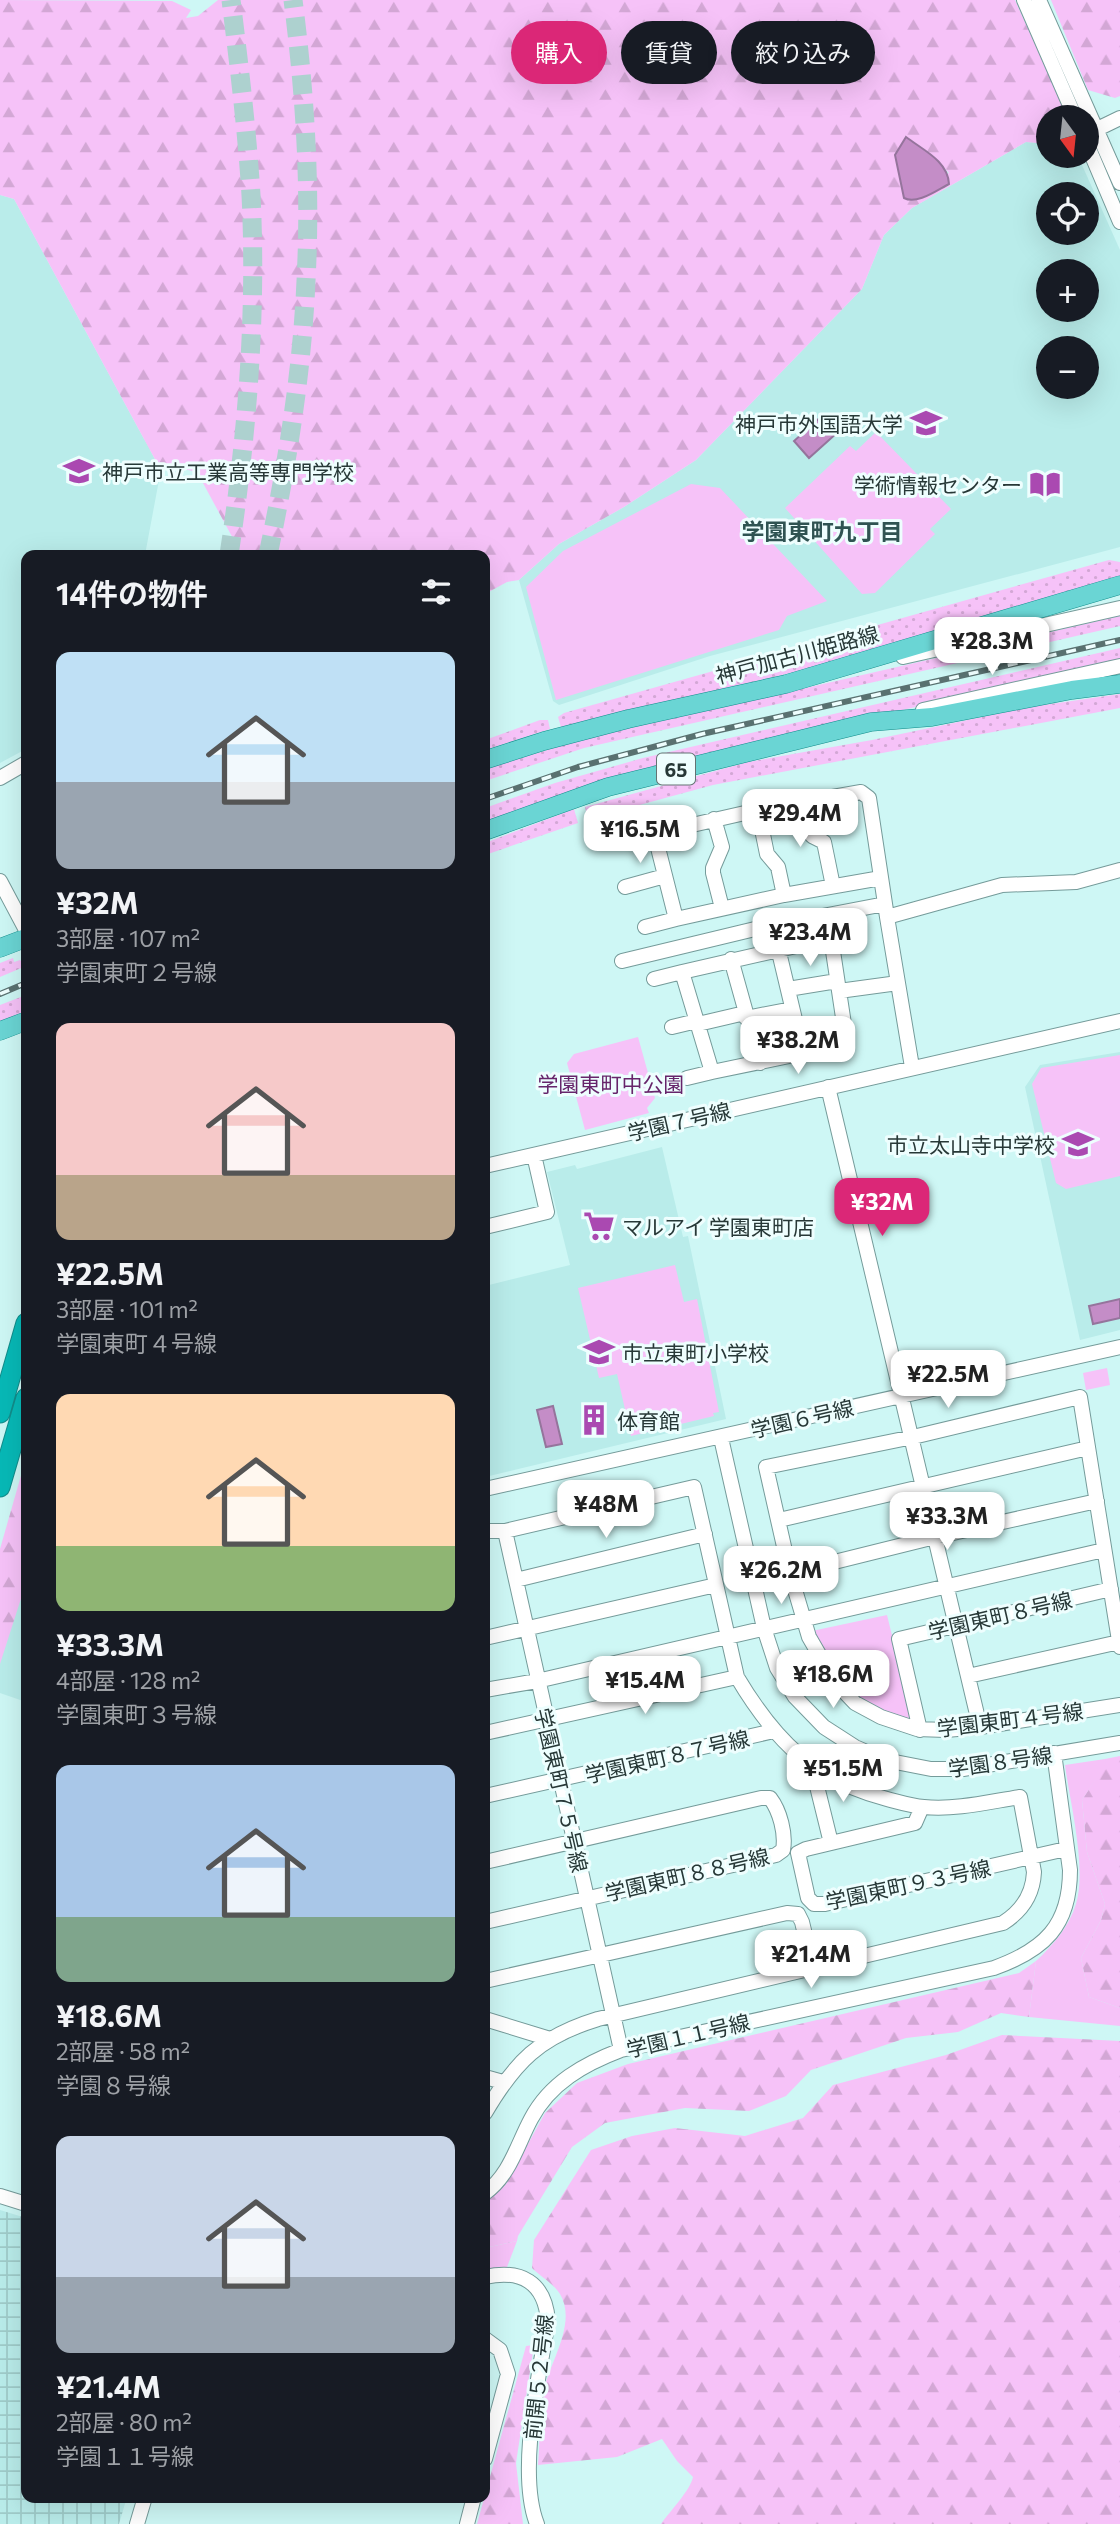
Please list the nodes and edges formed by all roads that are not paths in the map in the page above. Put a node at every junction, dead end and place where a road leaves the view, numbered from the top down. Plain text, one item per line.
1 (1024, 0) edge
2 (1039, 0) edge
3 (1070, 105) edge
4 (1081, 105) edge
5 (1120, 118) edge
6 (1099, 127) edge
7 (1099, 145) edge
8 (1097, 168) edge
9 (1120, 183) edge
10 (1120, 222) edge
11 (1120, 585) edge
12 (1120, 608) edge
13 (1120, 666) edge
14 (786, 684) junction
15 (1120, 684) edge
16 (871, 722) junction
17 (490, 758) edge
18 (21, 767) edge
19 (0, 778) edge
20 (803, 802) junction
21 (758, 810) junction
22 (715, 819) junction
23 (490, 829) edge
24 (654, 832) junction
25 (613, 843) dead end
26 (1120, 870) edge
27 (665, 876) junction
28 (881, 878) junction
29 (0, 881) edge
30 (833, 886) junction
31 (625, 887) dead end
32 (784, 895) junction
33 (722, 908) junction
34 (886, 911) junction
35 (676, 919) junction
36 (21, 921) edge
37 (645, 927) dead end
38 (21, 940) edge
39 (0, 948) edge
40 (778, 948) junction
41 (730, 959) junction
42 (622, 961) dead end
43 (682, 972) junction
44 (654, 979) dead end
45 (898, 983) junction
46 (838, 986) junction
47 (788, 989) junction
48 (792, 1009) junction
49 (746, 1015) junction
50 (1120, 1021) edge
51 (697, 1022) junction
52 (21, 1023) edge
53 (672, 1027) dead end
54 (0, 1031) edge
55 (803, 1053) junction
56 (760, 1063) junction
57 (912, 1068) junction
58 (712, 1072) junction
59 (687, 1078) dead end
60 (828, 1087) junction
61 (534, 1155) junction
62 (490, 1165) edge
63 (490, 1226) edge
64 (21, 1340) edge
65 (1120, 1347) edge
66 (902, 1396) junction
67 (0, 1413) edge
68 (21, 1415) edge
69 (913, 1437) junction
70 (721, 1438) junction
71 (1088, 1448) junction
72 (0, 1487) edge
73 (924, 1487) junction
74 (490, 1488) edge
75 (1097, 1501) junction
76 (779, 1520) junction
77 (490, 1531) edge
78 (505, 1531) junction
79 (705, 1534) junction
80 (935, 1537) junction
81 (1104, 1550) junction
82 (790, 1573) junction
83 (516, 1580) junction
84 (716, 1585) junction
85 (946, 1588) junction
86 (1111, 1589) junction
87 (802, 1620) junction
88 (955, 1625) junction
89 (764, 1628) junction
90 (526, 1630) junction
91 (490, 1637) edge
92 (729, 1640) junction
93 (1119, 1642) edge
94 (1120, 1647) edge
95 (968, 1676) junction
96 (737, 1677) junction
97 (537, 1681) junction
98 (490, 1689) edge
99 (1120, 1704) edge
100 (546, 1720) junction
101 (980, 1727) junction
102 (920, 1730) junction
103 (774, 1731) junction
104 (490, 1732) edge
105 (1120, 1743) edge
106 (1054, 1754) junction
107 (813, 1766) junction
108 (560, 1780) junction
109 (490, 1796) edge
110 (922, 1807) junction
111 (573, 1842) junction
112 (831, 1843) junction
113 (1066, 1849) junction
114 (1032, 1858) junction
115 (490, 1861) edge
116 (586, 1899) junction
117 (490, 1921) edge
118 (599, 1955) junction
119 (813, 1968) junction
120 (490, 1980) edge
121 (613, 2015) junction
122 (490, 2021) edge
123 (550, 2039) junction
124 (621, 2050) junction
125 (490, 2078) edge
126 (503, 2082) junction
127 (490, 2104) edge
128 (490, 2190) edge
129 (0, 2196) edge
130 (21, 2202) edge
131 (490, 2276) edge
132 (490, 2343) edge
133 (490, 2441) edge
134 (143, 2503) edge
135 (472, 2503) edge
136 (137, 2524) edge
137 (467, 2524) edge
138 (537, 2524) edge

1 - 3 street
2 - 4 street
5 - 6 street
7 - 9 street
8 - 10 street
11 - 14 main road, 神戸加古川姫路線
12 - 14 street
13 - 16 street
14 - 17 main road, 神戸加古川姫路線
15 - 16 main road, 65
16 - 23 main road, 65
18 - 19 street
20 - 21 street
20 - 28 street
20 - 30 street
21 - 22 street
21 - 32 street
22 - 24 street
22 - 33 street
24 - 25 street
24 - 27 street
26 - 34 street
27 - 31 street
27 - 35 street
28 - 30 street
28 - 34 street
29 - 36 street
30 - 32 street
32 - 33 street
33 - 35 street
34 - 42 street
34 - 45 street
35 - 37 street
38 - 39 main road
40 - 41 street
40 - 46 street
40 - 47 street
41 - 43 street
41 - 49 street
43 - 44 street
43 - 51 street
45 - 46 street
45 - 57 street
46 - 47 street
46 - 55 street
47 - 48 street
48 - 49 street
48 - 55 street
49 - 51 street
49 - 56 street
50 - 57 street, 学園７号線
51 - 53 street
51 - 58 street
52 - 54 main road
55 - 56 street
56 - 58 street
57 - 60 street, 学園７号線
58 - 59 street
60 - 61 street, 学園７号線
60 - 66 street
61 - 62 street, 学園７号線
61 - 63 street
64 - 67 highway
65 - 66 street, 学園６号線
66 - 69 street
66 - 70 street, 学園６号線
68 - 72 highway
69 - 71 street, 学園東町４号線
69 - 73 street
69 - 76 street, 学園東町４号線
70 - 74 street, 学園６号線
70 - 89 street, 学園８号線
71 - 73 street
71 - 75 street, 学園東町４号線
73 - 76 street
73 - 80 street
75 - 80 street
75 - 81 street, 学園東町４号線
76 - 82 street, 学園東町４号線
77 - 78 street
78 - 79 street
78 - 83 street, 学園東町７５号線
79 - 83 street
79 - 84 street
80 - 82 street
80 - 85 street
81 - 85 street
81 - 86 street, 学園東町４号線
82 - 87 street, 学園東町４号線
83 - 90 street, 学園東町７５号線
84 - 90 street
84 - 92 street
85 - 87 street
85 - 88 street
86 - 88 street, 学園東町８号線
86 - 93 street, 学園東町４号線
87 - 89 street
87 - 102 street, 学園東町４号線
88 - 95 street
88 - 102 street, 学園東町８号線
89 - 92 street
89 - 106 street, 学園８号線
90 - 91 street
90 - 97 street, 学園東町７５号線
92 - 96 street
92 - 97 street
93 - 94 street, 学園東町４号線
93 - 95 street
95 - 101 street
96 - 100 street
96 - 103 street
97 - 98 street
97 - 100 street, 学園東町７５号線
99 - 101 street, 学園東町４号線
100 - 104 street
100 - 108 street, 学園東町７５号線
101 - 102 street, 学園東町４号線
103 - 107 street
103 - 108 street, 学園東町８７号線
105 - 106 street, 学園８号線
106 - 113 street, 学園１１号線
107 - 110 street
107 - 112 street
108 - 109 street, 学園東町８７号線
108 - 111 street, 学園東町７５号線
110 - 112 street, 学園東町９３号線
110 - 114 street
111 - 115 street, 学園東町８８号線
111 - 116 street, 学園東町７５号線
111 - 116 street, 学園東町８８号線
112 - 114 street, 学園東町９３号線
113 - 114 street, 学園東町９３号線
113 - 124 street, 学園１１号線
114 - 119 street
116 - 117 street, 学園東町８８号線
116 - 118 street, 学園東町７５号線
118 - 119 street
118 - 120 street
118 - 121 street, 学園東町７５号線
119 - 121 street
121 - 123 street
121 - 124 street, 学園東町７５号線
122 - 123 street
123 - 126 street
124 - 128 street, 学園１１号線
125 - 126 street
126 - 127 street
129 - 130 street
131 - 138 street, 前開５２号線
132 - 133 street
134 - 136 street
135 - 137 street

